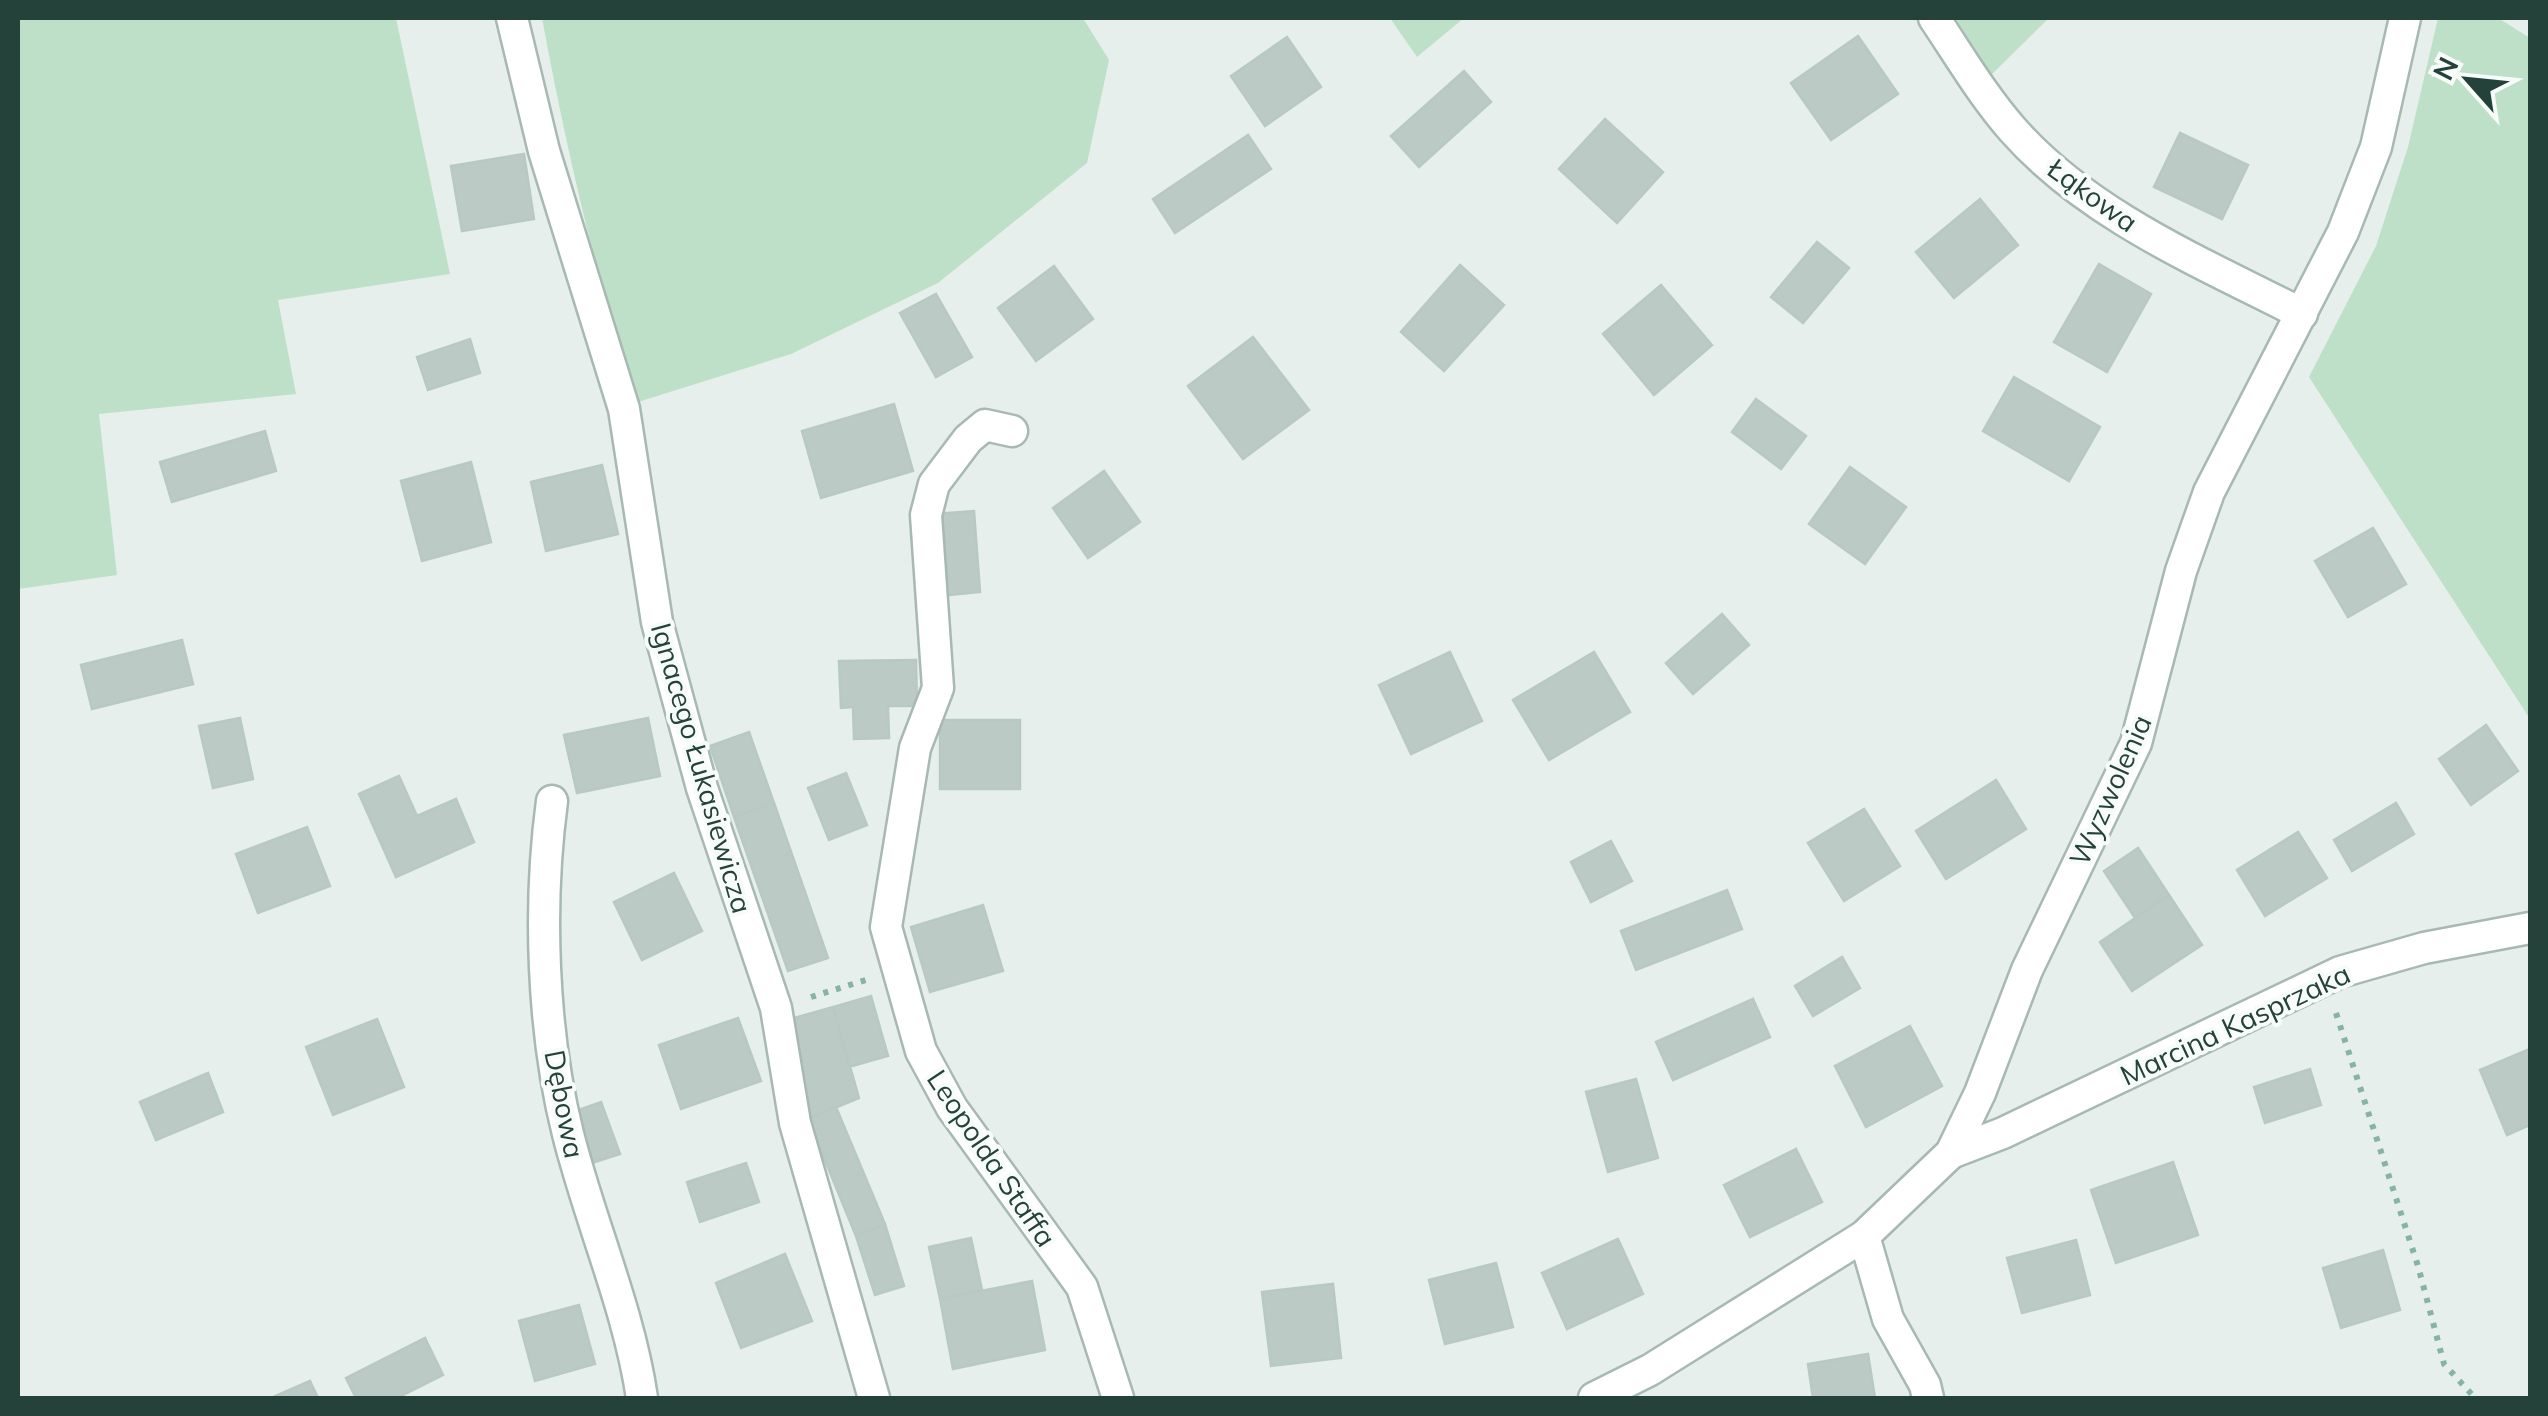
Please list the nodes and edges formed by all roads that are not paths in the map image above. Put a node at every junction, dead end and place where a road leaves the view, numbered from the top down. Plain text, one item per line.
1 (512, 18) edge
2 (1934, 18) edge
3 (2405, 18) edge
4 (2302, 314) junction
5 (1012, 432) dead end
6 (552, 801) dead end
7 (2530, 928) edge
8 (1951, 1153) junction
9 (1864, 1236) junction
10 (642, 1398) edge
11 (874, 1398) edge
12 (1118, 1398) edge
13 (1594, 1398) edge
14 (1928, 1398) edge

1 - 11 street, Ignacego Łukasiewicza
2 - 4 street, Łąkowa
3 - 4 street, Wyzwolenia
4 - 8 street, Wyzwolenia
5 - 12 street, Leopolda Staffa
6 - 10 street, Dębowa
7 - 8 street, Marcina Kasprzaka
8 - 9 street, Wyzwolenia
9 - 13 street, Wyzwolenia
9 - 14 street

